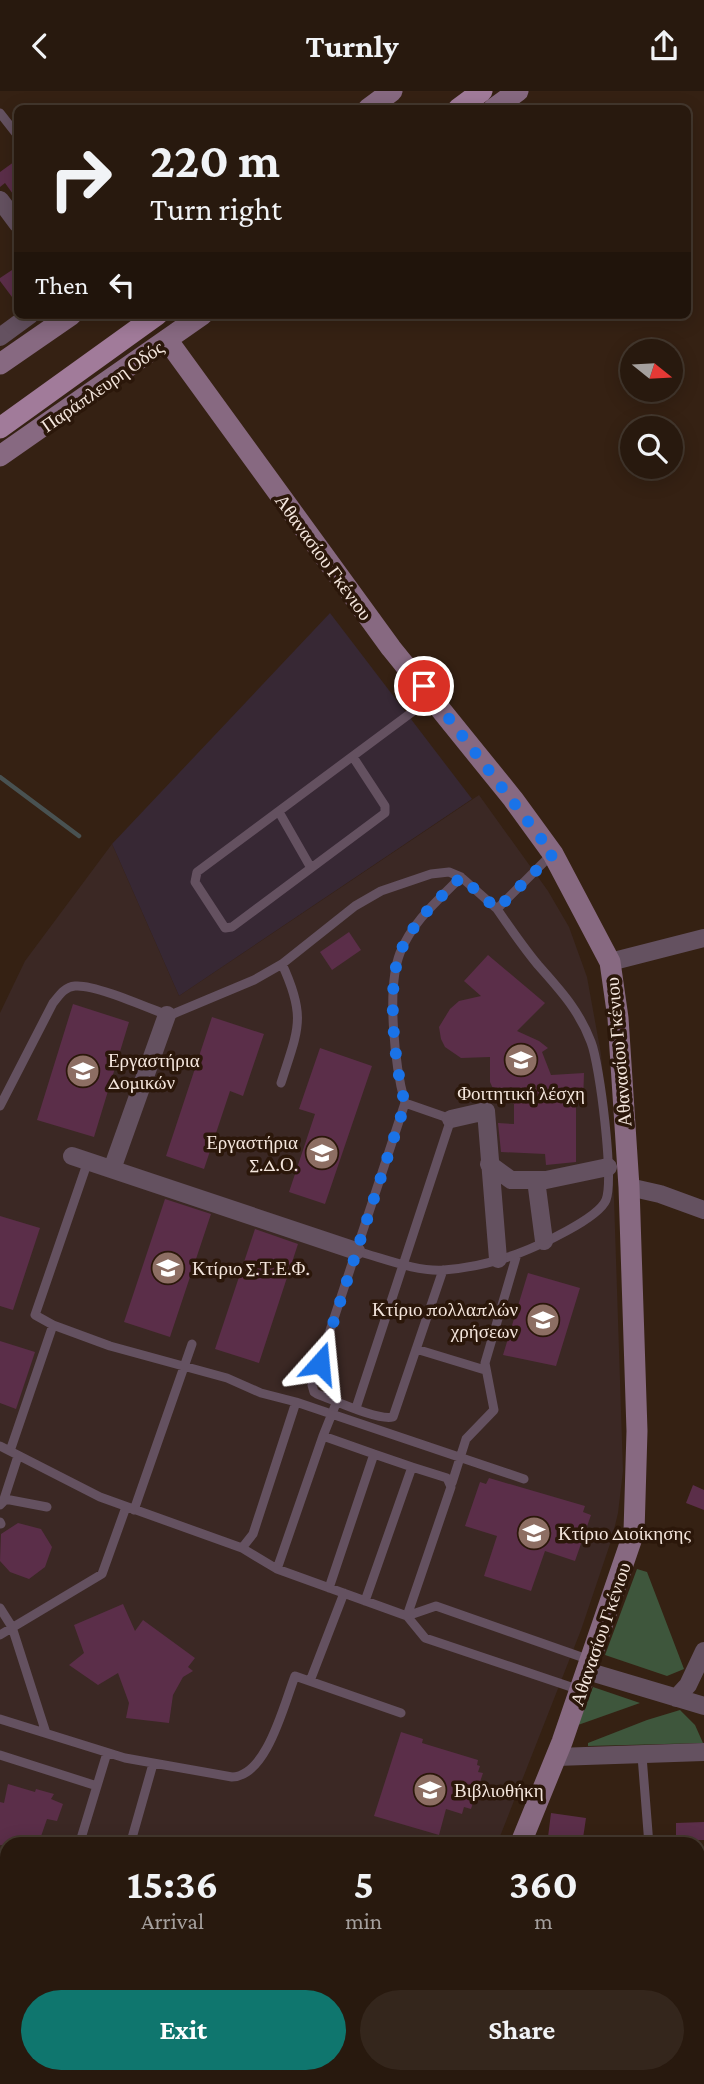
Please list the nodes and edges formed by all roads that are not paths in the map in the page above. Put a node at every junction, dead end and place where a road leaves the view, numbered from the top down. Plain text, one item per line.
1 (392, 91) edge
2 (482, 91) edge
3 (517, 91) edge
4 (373, 105) edge
5 (463, 105) edge
6 (498, 105) edge
7 (0, 113) edge
8 (14, 132) edge
9 (0, 200) edge
10 (14, 219) edge
11 (25, 319) edge
12 (65, 319) edge
13 (151, 319) edge
14 (197, 319) edge
15 (0, 337) edge
16 (167, 341) junction
17 (0, 364) edge
18 (0, 428) edge
19 (0, 456) edge
20 (444, 674) dead end
21 (414, 675) junction
22 (433, 697) junction
23 (353, 757) junction
24 (279, 812) junction
25 (553, 854) junction
26 (311, 868) junction
27 (461, 877) junction
28 (497, 909) junction
29 (704, 937) edge
30 (610, 962) junction
31 (282, 964) junction
32 (167, 1015) junction
33 (281, 1083) dead end
34 (405, 1104) junction
35 (0, 1105) edge
36 (451, 1119) junction
37 (80, 1159) joint
38 (489, 1164) junction
39 (608, 1167) junction
40 (112, 1170) junction
41 (536, 1180) junction
42 (629, 1187) junction
43 (704, 1210) edge
44 (544, 1241) junction
45 (356, 1251) junction
46 (517, 1254) junction
47 (498, 1259) junction
48 (404, 1263) junction
49 (443, 1270) junction
50 (53, 1325) junction
51 (192, 1344) dead end
52 (416, 1349) junction
53 (184, 1367) junction
54 (485, 1370) junction
55 (337, 1401) junction
56 (296, 1402) junction
57 (356, 1408) junction
58 (332, 1414) junction
59 (323, 1436) junction
60 (0, 1446) edge
61 (14, 1453) junction
62 (374, 1454) junction
63 (458, 1457) junction
64 (412, 1467) junction
65 (524, 1479) dead end
66 (452, 1483) junction
67 (2, 1502) edge
68 (47, 1507) dead end
69 (130, 1508) junction
70 (242, 1548) junction
71 (277, 1569) junction
72 (329, 1588) junction
73 (344, 1593) junction
74 (365, 1601) junction
75 (0, 1608) edge
76 (407, 1616) junction
77 (12, 1627) junction
78 (0, 1635) edge
79 (704, 1651) edge
80 (586, 1674) junction
81 (310, 1681) junction
82 (676, 1698) junction
83 (704, 1706) edge
84 (401, 1713) dead end
85 (0, 1719) edge
86 (46, 1733) junction
87 (704, 1752) edge
88 (107, 1753) junction
89 (0, 1755) edge
90 (642, 1755) junction
91 (556, 1757) junction
92 (153, 1765) junction
93 (97, 1786) junction
94 (81, 1837) edge
95 (132, 1837) edge
96 (523, 1837) edge
97 (648, 1837) edge

1 - 4 street
2 - 5 main road
3 - 6 street
7 - 8 lane
9 - 10 street
11 - 15 street
12 - 17 street
13 - 18 main road
14 - 16 street, Παράπλευρη Οδός
16 - 19 street, Παράπλευρη Οδός
16 - 21 street, Αθανασίου Γκένιου
20 - 21 lane
21 - 22 street, Αθανασίου Γκένιου
22 - 23 lane
22 - 25 street, Αθανασίου Γκένιου
23 - 24 lane
23 - 26 lane
24 - 26 lane
24 - 26 lane
25 - 28 lane
25 - 30 street, Αθανασίου Γκένιου
27 - 28 lane
27 - 31 lane
27 - 34 lane
28 - 39 lane
29 - 30 street
30 - 42 street, Αθανασίου Γκένιου
31 - 32 lane
31 - 33 lane
32 - 35 lane
32 - 40 street
34 - 36 lane
34 - 45 lane
36 - 38 street
36 - 48 lane
37 - 40 street
37 - 50 lane
38 - 41 street
38 - 47 street
39 - 41 street
39 - 44 lane
40 - 45 street
41 - 44 street
42 - 43 street
42 - 80 street, Αθανασίου Γκένιου
44 - 46 lane
45 - 48 lane
45 - 55 lane
46 - 47 lane
46 - 54 lane
47 - 49 lane
48 - 49 lane
48 - 57 lane
49 - 52 lane
50 - 53 lane
50 - 61 lane
51 - 53 lane
52 - 54 lane
52 - 57 lane
53 - 56 lane
53 - 69 lane
54 - 63 lane
55 - 57 lane
55 - 58 lane
56 - 58 lane
56 - 70 lane
58 - 59 lane
58 - 63 lane
59 - 62 lane
59 - 71 lane
60 - 61 lane
61 - 67 lane
61 - 69 lane
62 - 64 lane
62 - 72 lane
63 - 65 lane
63 - 66 lane
64 - 66 lane
64 - 74 lane
66 - 76 lane
67 - 68 lane
69 - 70 lane
69 - 77 lane
70 - 71 lane
71 - 72 lane
72 - 73 lane
73 - 74 lane
73 - 81 lane
74 - 76 lane
75 - 77 lane
76 - 80 lane
76 - 80 lane
77 - 78 lane
77 - 86 lane
79 - 82 street
80 - 82 street
80 - 91 street, Αθανασίου Γκένιου
81 - 84 lane
81 - 92 lane
82 - 83 street
85 - 86 lane
86 - 88 lane
87 - 90 street
88 - 92 lane
88 - 93 lane
89 - 93 lane
90 - 91 street
90 - 97 lane
91 - 96 street, Αθανασίου Γκένιου
92 - 95 lane
93 - 94 lane

